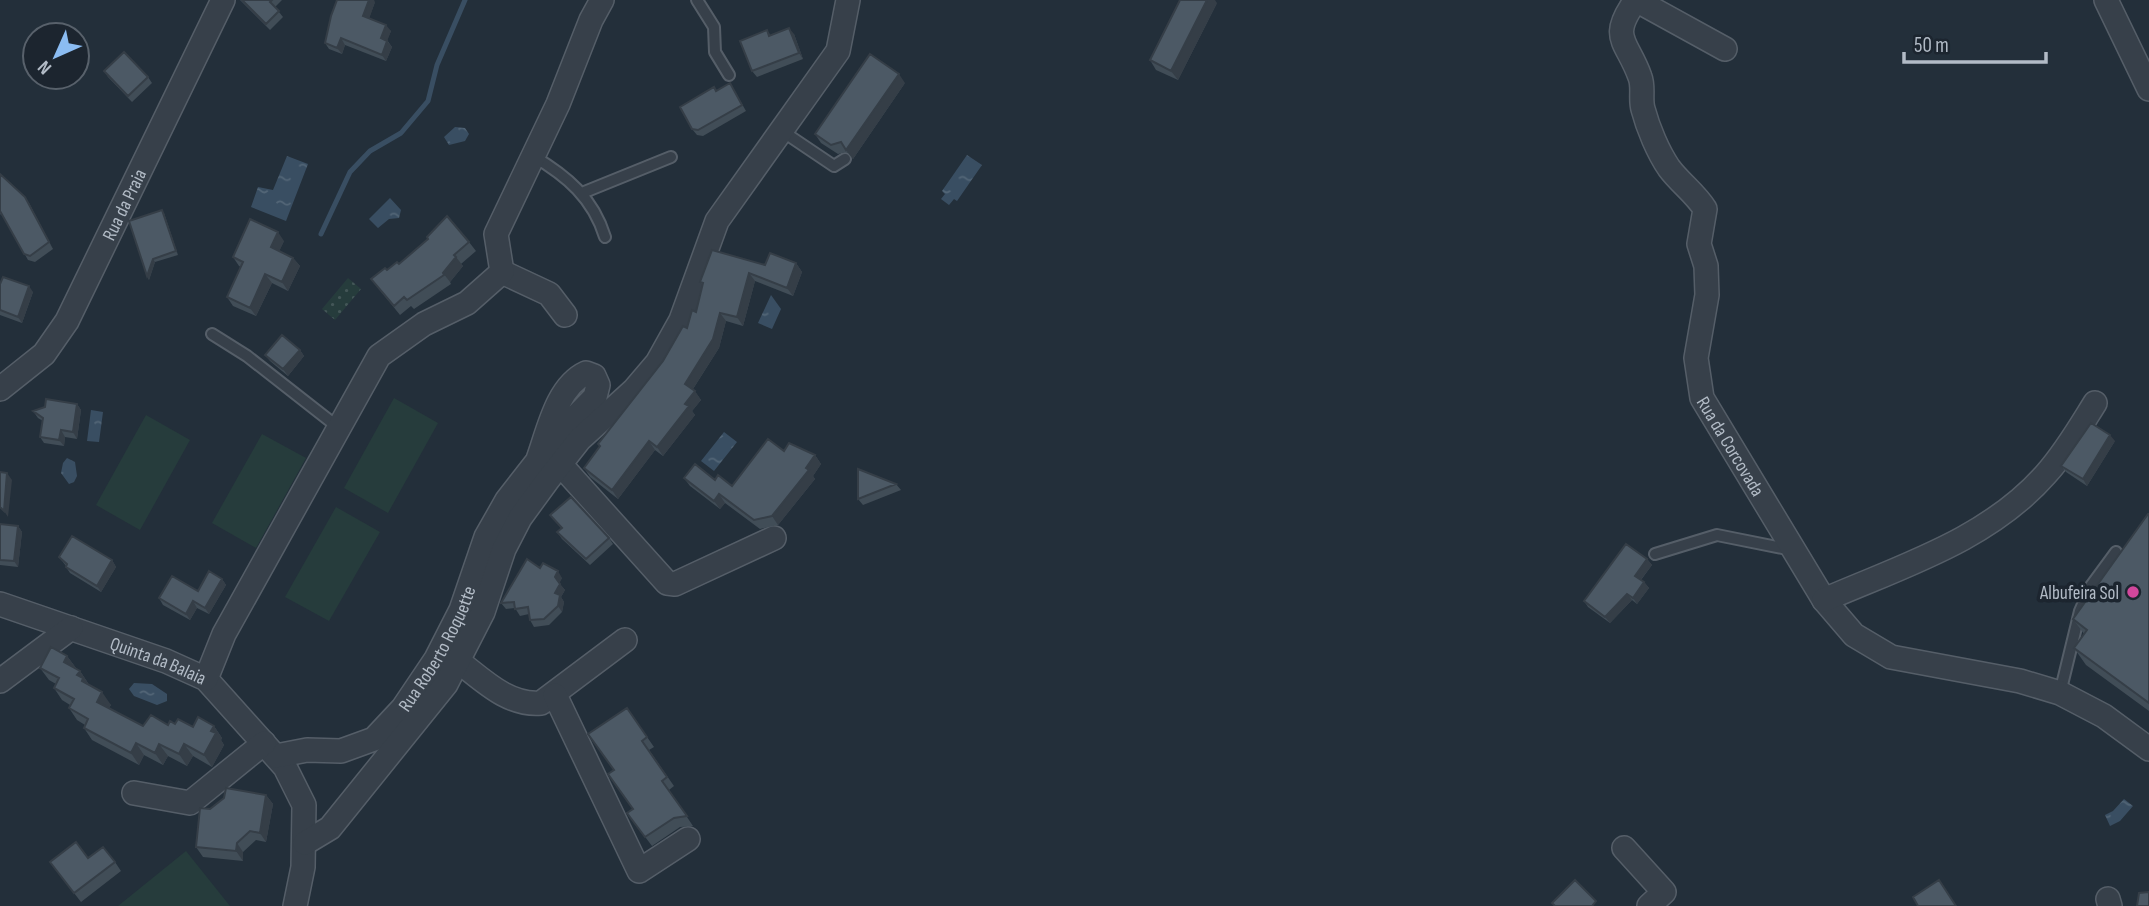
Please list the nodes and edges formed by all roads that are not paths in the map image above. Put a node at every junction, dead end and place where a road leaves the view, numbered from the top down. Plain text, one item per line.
1 (223, 0) edge
2 (602, 0) edge
3 (697, 0) edge
4 (848, 0) edge
5 (2106, 0) edge
6 (1725, 49) dead end
7 (729, 75) dead end
8 (2149, 89) edge
9 (782, 131) junction
10 (533, 156) junction
11 (671, 157) dead end
12 (845, 159) edge
13 (582, 193) junction
14 (605, 237) dead end
15 (502, 272) junction
16 (565, 315) dead end
17 (212, 334) dead end
18 (0, 389) edge
19 (2095, 403) dead end
20 (339, 428) junction
21 (537, 462) dead end
22 (561, 464) junction
23 (774, 538) dead end
24 (1793, 550) junction
25 (2116, 552) dead end
26 (1655, 554) dead end
27 (1824, 600) junction
28 (0, 604) edge
29 (71, 628) junction
30 (625, 639) dead end
31 (458, 661) junction
32 (206, 679) junction
33 (0, 681) edge
34 (2060, 693) junction
35 (555, 695) junction
36 (270, 749) junction
37 (2149, 749) edge
38 (134, 793) dead end
39 (688, 839) dead end
40 (304, 843) junction
41 (1625, 848) dead end
42 (279, 906) edge
43 (295, 906) edge
44 (1649, 906) edge

1 - 18 street, Rua da Praia
2 - 10 street
3 - 7 lane
4 - 9 street
5 - 8 street
6 - 24 street, Rua da Corcovada
9 - 12 lane
9 - 22 street
10 - 13 lane
10 - 15 street
11 - 13 lane
13 - 14 lane
15 - 16 street
15 - 20 street
17 - 20 lane
19 - 27 street
20 - 32 street
21 - 36 street, Rua Roberto Roquette
22 - 23 street
22 - 31 street
24 - 26 lane
24 - 27 street, Rua da Corcovada
25 - 34 lane
27 - 34 street, Rua da Corcovada
28 - 29 street, Quinta da Balaia
29 - 32 street, Quinta da Balaia
29 - 33 street
30 - 35 street
31 - 35 street
31 - 40 street
32 - 36 street, Quinta da Balaia
34 - 37 street, Rua da Corcovada
35 - 39 street
36 - 38 street
36 - 40 street, Quinta da Balaia
40 - 42 street, Quinta da Balaia
40 - 43 street, Quinta da Balaia
41 - 44 street

